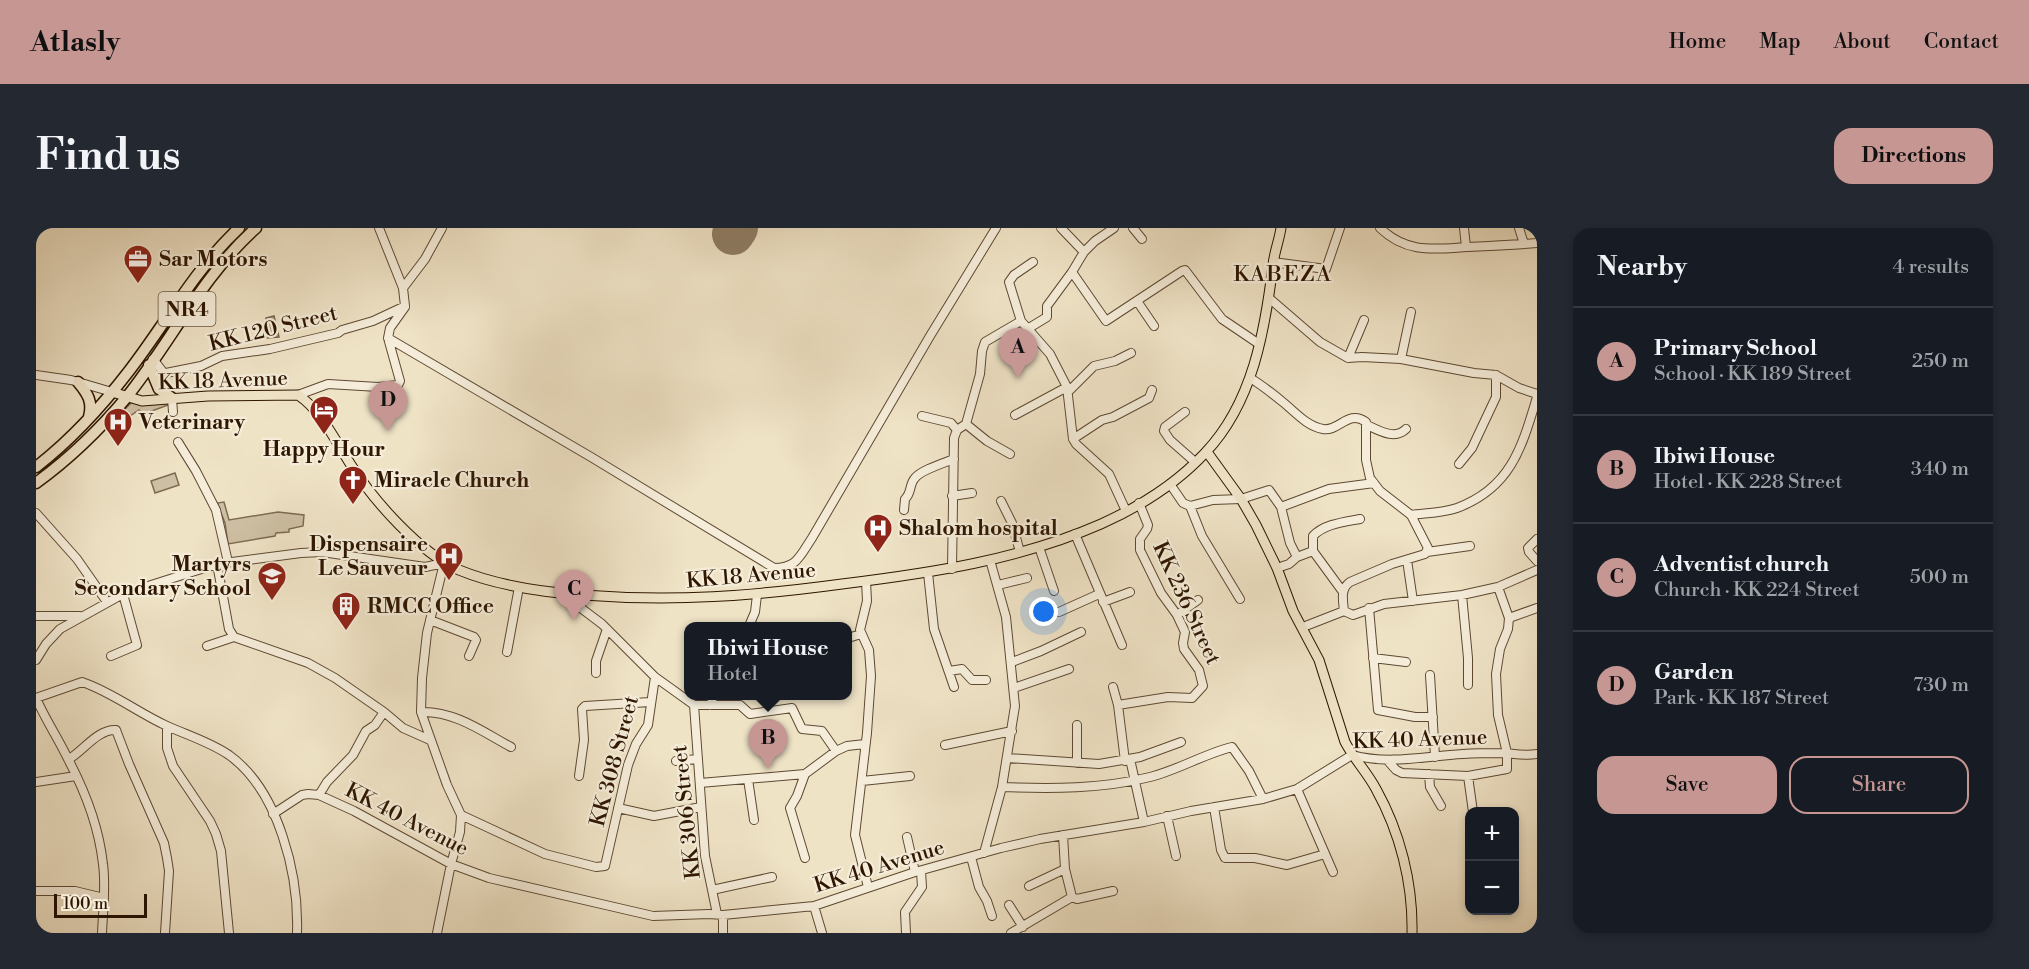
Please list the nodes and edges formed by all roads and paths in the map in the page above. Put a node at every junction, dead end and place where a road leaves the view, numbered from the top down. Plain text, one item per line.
1 (239, 228) edge
2 (256, 228) edge
3 (379, 228) edge
4 (442, 228) edge
5 (996, 228) edge
6 (1061, 228) edge
7 (1114, 228) edge
8 (1133, 228) edge
9 (1281, 228) edge
10 (1340, 228) edge
11 (1380, 228) edge
12 (1464, 228) edge
13 (1519, 228) edge
14 (1142, 239) dead end
15 (1537, 243) edge
16 (1524, 244) junction
17 (1466, 247) junction
18 (1084, 252) junction
19 (1033, 262) dead end
20 (1273, 262) junction
21 (1072, 272) junction
22 (404, 288) junction
23 (1269, 298) junction
24 (1137, 301) junction
25 (405, 306) junction
26 (1410, 312) dead end
27 (1364, 320) dead end
28 (1022, 321) junction
29 (1154, 326) dead end
30 (1029, 328) junction
31 (388, 338) junction
32 (1259, 344) junction
33 (1131, 353) dead end
34 (1348, 358) junction
35 (1401, 359) junction
36 (151, 362) junction
37 (36, 375) edge
38 (1496, 375) junction
39 (1250, 378) junction
40 (78, 382) junction
41 (1068, 389) junction
42 (1152, 390) dead end
43 (112, 392) junction
44 (298, 395) junction
45 (1537, 395) edge
46 (127, 397) junction
47 (172, 398) junction
48 (173, 412) dead end
49 (1185, 412) dead end
50 (1015, 415) dead end
51 (922, 416) dead end
52 (89, 418) junction
53 (966, 424) junction
54 (1367, 425) junction
55 (1406, 429) dead end
56 (957, 430) junction
57 (1073, 439) junction
58 (178, 442) dead end
59 (1207, 452) junction
60 (1010, 453) dead end
61 (954, 459) junction
62 (1195, 462) junction
63 (1459, 464) dead end
64 (36, 467) edge
65 (36, 483) edge
66 (1374, 483) junction
67 (1170, 484) junction
68 (972, 493) dead end
69 (952, 496) junction
70 (1241, 499) junction
71 (1001, 501) dead end
72 (1139, 503) junction
73 (1190, 506) junction
74 (1281, 507) junction
75 (904, 510) dead end
76 (1126, 511) junction
77 (36, 513) edge
78 (1411, 515) junction
79 (1360, 519) dead end
80 (1075, 534) junction
81 (1537, 539) edge
82 (1470, 546) dead end
83 (1038, 547) junction
84 (1313, 551) junction
85 (1020, 552) junction
86 (1427, 552) junction
87 (1297, 557) junction
88 (990, 560) junction
89 (1407, 560) junction
90 (1537, 561) edge
91 (228, 562) junction
92 (444, 563) junction
93 (217, 564) junction
94 (1277, 568) junction
95 (952, 569) junction
96 (1537, 570) edge
97 (928, 573) junction
98 (1027, 578) dead end
99 (866, 581) junction
100 (998, 585) junction
101 (519, 587) junction
102 (1498, 587) junction
103 (1054, 591) dead end
104 (1130, 592) dead end
105 (1343, 592) junction
106 (561, 593) junction
107 (123, 594) junction
108 (757, 595) junction
109 (1462, 595) junction
110 (1101, 598) junction
111 (1240, 599) dead end
112 (1198, 600) dead end
113 (1413, 601) junction
114 (107, 602) junction
115 (1369, 608) junction
116 (1537, 608) edge
117 (1344, 611) junction
118 (1059, 612) dead end
119 (1177, 615) junction
120 (36, 616) edge
121 (81, 616) junction
122 (1509, 618) junction
123 (430, 620) junction
124 (751, 622) edge
125 (1303, 627) junction
126 (607, 629) junction
127 (1081, 632) dead end
128 (861, 634) junction
129 (234, 637) junction
130 (852, 637) edge
131 (1122, 645) dead end
132 (207, 646) dead end
133 (507, 652) dead end
134 (111, 656) dead end
135 (469, 656) dead end
136 (1373, 658) junction
137 (36, 660) edge
138 (1012, 662) junction
139 (1406, 662) dead end
140 (1069, 669) dead end
141 (949, 671) junction
142 (596, 673) dead end
143 (1430, 675) dead end
144 (655, 677) junction
145 (986, 680) dead end
146 (1467, 685) dead end
147 (954, 687) dead end
148 (1113, 687) dead end
149 (1014, 688) junction
150 (36, 698) edge
151 (684, 698) edge
152 (687, 700) edge
153 (712, 700) edge
154 (650, 702) junction
155 (694, 705) junction
156 (710, 705) junction
157 (1118, 705) junction
158 (384, 712) junction
159 (421, 712) junction
160 (1432, 717) junction
161 (1077, 725) dead end
162 (166, 726) junction
163 (1012, 731) junction
164 (430, 740) junction
165 (1182, 742) dead end
166 (865, 744) junction
167 (945, 745) dead end
168 (511, 747) dead end
169 (836, 751) junction
170 (1507, 753) junction
171 (1537, 754) edge
172 (1352, 755) junction
173 (1435, 756) junction
174 (1007, 758) junction
175 (69, 759) junction
176 (698, 759) junction
177 (1127, 760) junction
178 (1388, 760) junction
179 (676, 761) dead end
180 (1077, 763) junction
181 (805, 774) junction
182 (1429, 774) junction
183 (76, 776) junction
184 (579, 776) dead end
185 (910, 776) dead end
186 (1468, 776) junction
187 (748, 779) junction
188 (862, 781) junction
189 (1135, 781) junction
190 (36, 782) edge
191 (700, 783) junction
192 (1002, 788) junction
193 (1297, 789) junction
194 (319, 795) junction
195 (1263, 799) junction
196 (1441, 806) dead end
197 (701, 807) junction
198 (1214, 807) junction
199 (1472, 807) edge
200 (618, 808) junction
201 (273, 814) junction
202 (461, 815) junction
203 (1167, 816) junction
204 (754, 819) dead end
205 (1144, 822) junction
206 (1063, 835) junction
207 (907, 837) dead end
208 (984, 853) junction
209 (1324, 854) junction
210 (1176, 856) dead end
211 (971, 857) junction
212 (805, 858) dead end
213 (451, 864) junction
214 (1065, 870) junction
215 (918, 871) junction
216 (1333, 872) dead end
217 (772, 877) dead end
218 (1029, 886) dead end
219 (868, 887) junction
220 (712, 890) junction
221 (36, 891) edge
222 (1113, 891) dead end
223 (1072, 897) junction
224 (104, 898) junction
225 (1009, 905) dead end
226 (813, 906) junction
227 (720, 915) junction
228 (992, 916) dead end
229 (1023, 927) junction
230 (102, 933) edge
231 (165, 933) edge
232 (229, 933) edge
233 (297, 933) edge
234 (437, 933) edge
235 (723, 933) edge
236 (822, 933) edge
237 (906, 933) edge
238 (1011, 933) edge
239 (1412, 933) edge

1 - 43 highway, NR4
2 - 36 highway, NR4
3 - 22 street
4 - 22 street
5 - 31 street
6 - 18 street
7 - 18 street
8 - 14 street
9 - 20 main road, KK 18 Avenue
10 - 20 street
11 - 17 street
12 - 17 street
13 - 16 street
15 - 16 street
16 - 17 street
18 - 21 street
19 - 28 street
20 - 23 main road, KK 18 Avenue
21 - 24 street
21 - 30 street
22 - 25 street
23 - 32 main road, KK 18 Avenue
23 - 34 street
24 - 29 street
24 - 32 street
25 - 31 street
25 - 36 street, KK 120 Street
26 - 35 street
27 - 34 street
28 - 30 street
28 - 53 street
30 - 41 street
31 - 44 street
32 - 39 main road, KK 18 Avenue
33 - 41 street
34 - 35 street
35 - 38 street
36 - 46 highway, NR4
36 - 47 highway
37 - 40 street
38 - 45 street
38 - 63 street
39 - 54 street
39 - 59 main road, KK 18 Avenue
40 - 43 street
40 - 52 highway
41 - 50 street
41 - 57 street
42 - 57 street
43 - 46 main road, KK 18 Avenue
43 - 52 highway, NR4
44 - 47 main road, KK 18 Avenue
44 - 92 main road, KK 18 Avenue
45 - 78 street
46 - 47 main road, KK 18 Avenue
46 - 65 highway, NR4
47 - 48 street
49 - 62 street
51 - 56 street
52 - 64 highway, NR4
53 - 56 street
53 - 60 street
54 - 55 street
54 - 66 street
56 - 61 street
57 - 76 street
58 - 91 street
59 - 62 main road, KK 18 Avenue
59 - 70 main road
61 - 69 street
61 - 75 street
62 - 67 main road, KK 18 Avenue
66 - 74 street
66 - 78 street
67 - 72 main road, KK 18 Avenue
67 - 73 street
68 - 69 street
69 - 95 street
70 - 73 street
70 - 74 street
70 - 94 main road
71 - 85 street
72 - 76 main road, KK 18 Avenue
72 - 119 street, KK 236 Street
73 - 111 street
74 - 87 street
76 - 80 main road, KK 18 Avenue
77 - 114 street
78 - 86 street
79 - 84 street
80 - 83 main road, KK 18 Avenue
80 - 110 street
81 - 90 street
82 - 86 street
83 - 85 main road, KK 18 Avenue
83 - 103 street
84 - 87 street
84 - 105 street
85 - 88 main road, KK 18 Avenue
86 - 89 street
87 - 94 street
88 - 95 main road, KK 18 Avenue
88 - 100 street
89 - 105 street
89 - 113 street
91 - 92 street
91 - 93 street
92 - 101 main road, KK 18 Avenue
92 - 123 street
93 - 107 street
93 - 129 street
94 - 125 main road
95 - 97 main road, KK 18 Avenue
96 - 102 street
97 - 99 main road, KK 18 Avenue
97 - 141 street
98 - 100 street
99 - 108 main road, KK 18 Avenue
99 - 128 street
100 - 138 street
101 - 106 main road, KK 18 Avenue
101 - 133 street
102 - 109 street
102 - 122 street
104 - 110 street
105 - 117 street
106 - 108 main road, KK 18 Avenue
106 - 126 street
107 - 114 street
107 - 134 street
108 - 124 street
109 - 113 street
109 - 146 street
110 - 118 street
110 - 131 street
112 - 119 street
113 - 115 street
114 - 121 street
115 - 117 street
115 - 136 street
116 - 122 street
117 - 125 street
119 - 157 street, KK 236 Street
120 - 121 street
121 - 137 street
122 - 170 street
123 - 135 street
123 - 159 street
125 - 172 main road
126 - 142 street
126 - 144 street
127 - 138 street
128 - 130 street
128 - 166 street
129 - 132 street
129 - 158 street
136 - 139 street
136 - 160 street
138 - 149 street
140 - 149 street
141 - 145 street
141 - 147 street
143 - 160 street
144 - 151 street
144 - 154 street, KK 308 Street
148 - 157 street
149 - 163 street
150 - 162 street
150 - 175 street
152 - 155 street
153 - 156 street
154 - 184 street
154 - 200 street, KK 308 Street
155 - 156 street
155 - 176 street, KK 306 Street
156 - 169 street
157 - 177 street
158 - 164 street
158 - 194 street
159 - 164 street
159 - 168 street
160 - 173 street
161 - 180 street
162 - 201 street
162 - 232 street
163 - 167 street
163 - 174 street
164 - 202 street
165 - 177 street
166 - 169 street
166 - 188 street
169 - 181 street
170 - 171 street, KK 40 Avenue
170 - 173 street, KK 40 Avenue
170 - 186 street, KK 40 Avenue
172 - 178 street, KK 40 Avenue
172 - 193 street, KK 40 Avenue
172 - 239 main road
173 - 178 street, KK 40 Avenue
174 - 180 street
174 - 192 street
175 - 183 street
175 - 231 street
176 - 179 street
176 - 191 street, KK 306 Street
177 - 180 street
177 - 189 street
178 - 182 street
181 - 187 street
181 - 212 street
182 - 186 street
182 - 196 street
183 - 190 street
183 - 224 street
185 - 188 street
186 - 199 street
187 - 191 street
187 - 204 street
188 - 219 street
189 - 192 street
189 - 195 street
189 - 205 street
191 - 197 street, KK 306 Street
192 - 208 street
193 - 195 street, KK 40 Avenue
193 - 209 street
194 - 201 street, KK 40 Avenue
194 - 213 street, KK 40 Avenue
195 - 198 street, KK 40 Avenue
197 - 200 street
197 - 220 street, KK 306 Street
198 - 203 street, KK 40 Avenue
198 - 209 street
200 - 202 street, KK 308 Street
201 - 233 street
202 - 213 street
203 - 205 street, KK 40 Avenue
203 - 210 street
205 - 206 street, KK 40 Avenue
206 - 208 street, KK 40 Avenue
206 - 214 street
207 - 215 street
208 - 211 street, KK 40 Avenue
209 - 216 street
211 - 215 street, KK 40 Avenue
211 - 228 street
213 - 227 street, KK 40 Avenue
213 - 234 street
214 - 218 street
214 - 223 street
215 - 219 street, KK 40 Avenue
215 - 237 street
217 - 220 street
219 - 226 street, KK 40 Avenue
220 - 227 street, KK 306 Street
221 - 224 street
222 - 223 street
223 - 229 street
224 - 230 street
225 - 229 street
226 - 227 street, KK 40 Avenue
226 - 236 street
227 - 235 street, KK 306 Street
229 - 238 street

